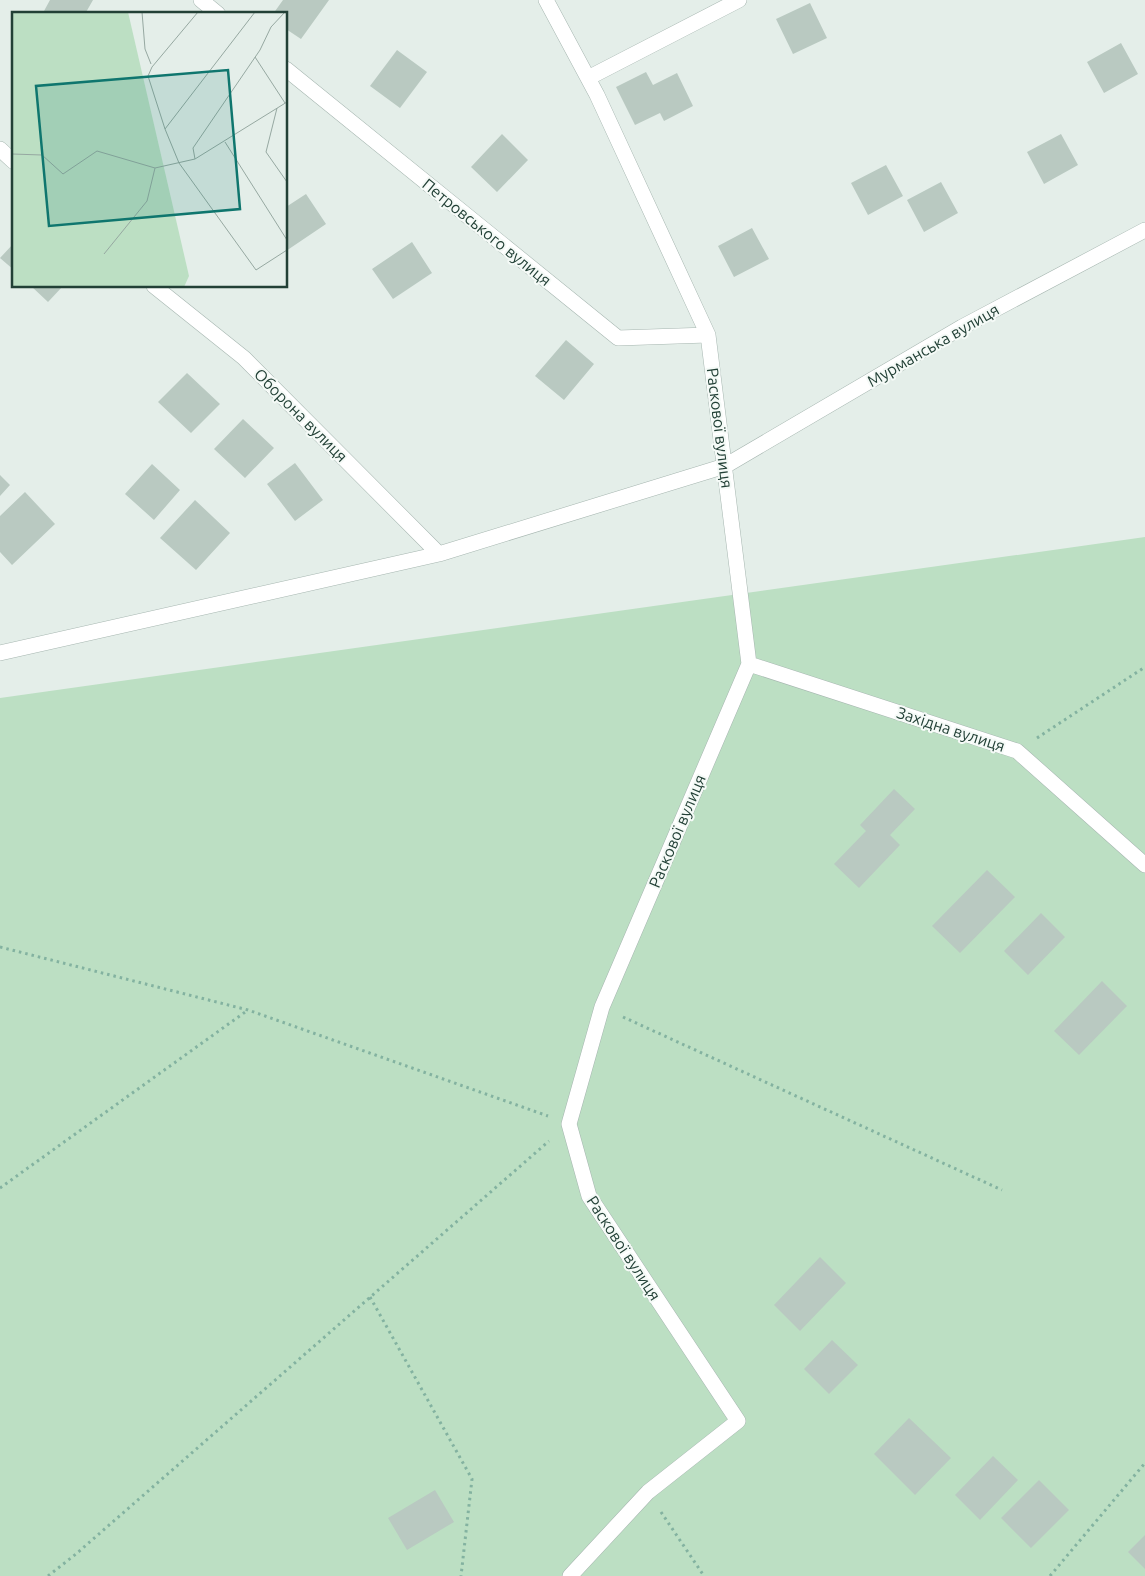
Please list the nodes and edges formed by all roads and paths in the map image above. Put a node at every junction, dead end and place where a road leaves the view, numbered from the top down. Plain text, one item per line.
1 (201, 0) edge
2 (546, 0) edge
3 (739, 0) edge
4 (216, 12) edge
5 (288, 71) edge
6 (588, 78) junction
7 (0, 149) edge
8 (12, 160) edge
9 (1145, 230) edge
10 (156, 288) edge
11 (708, 335) junction
12 (725, 466) junction
13 (439, 554) junction
14 (0, 654) edge
15 (749, 664) junction
16 (1145, 667) edge
17 (1017, 751) junction
18 (1145, 865) edge
19 (0, 947) edge
20 (602, 1007) junction
21 (248, 1010) junction
22 (569, 1124) junction
23 (0, 1188) edge
24 (1002, 1190) dead end
25 (370, 1298) junction
26 (1145, 1463) edge
27 (648, 1492) junction
28 (48, 1576) edge
29 (461, 1576) edge
30 (570, 1576) edge
31 (704, 1576) edge
32 (1050, 1576) edge

1 - 4 street
2 - 6 street, Раскової вулиця
3 - 6 street
5 - 11 street, Петровського вулиця
6 - 11 street, Раскової вулиця
7 - 8 street
9 - 12 street, Мурманська вулиця
10 - 13 street, Оборона вулиця
11 - 12 street, Раскової вулиця
12 - 13 street, Мурманська вулиця
12 - 15 street, Раскової вулиця
13 - 14 street, Мурманська вулиця
15 - 17 street, Західна вулиця
15 - 20 street, Раскової вулиця
16 - 17 path
17 - 18 street, Західна вулиця
19 - 21 path
20 - 22 street, Раскової вулиця
20 - 24 path
21 - 22 path
21 - 23 path
22 - 25 path
22 - 27 street, Раскової вулиця
25 - 28 path
25 - 29 path
26 - 32 path
27 - 30 street, Раскової вулиця
27 - 31 path

